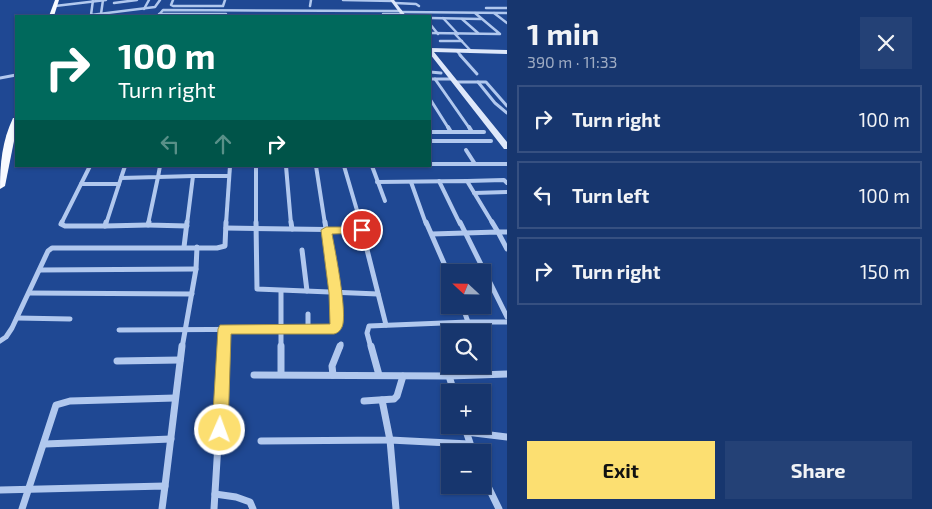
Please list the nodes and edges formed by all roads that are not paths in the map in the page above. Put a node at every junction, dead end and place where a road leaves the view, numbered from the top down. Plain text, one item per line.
1 (104, 0) edge
2 (138, 0) edge
3 (149, 0) edge
4 (160, 0) edge
5 (173, 0) edge
6 (186, 0) edge
7 (198, 0) edge
8 (225, 0) edge
9 (311, 0) edge
10 (343, 0) edge
11 (94, 1) edge
12 (114, 1) edge
13 (212, 1) edge
14 (56, 3) edge
15 (394, 3) edge
16 (493, 5) dead end
17 (183, 6) junction
18 (197, 6) junction
19 (210, 6) junction
20 (310, 6) dead end
21 (133, 7) junction
22 (507, 7) edge
23 (486, 8) dead end
24 (144, 9) junction
25 (237, 10) junction
26 (249, 10) junction
27 (260, 10) junction
28 (271, 10) junction
29 (294, 10) junction
30 (282, 11) junction
31 (304, 11) junction
32 (198, 13) edge
33 (402, 13) edge
34 (475, 13) junction
35 (494, 13) junction
36 (507, 13) edge
37 (101, 14) junction
38 (51, 15) edge
39 (159, 15) edge
40 (172, 15) edge
41 (185, 15) edge
42 (211, 15) edge
43 (224, 15) edge
44 (249, 15) edge
45 (260, 15) edge
46 (272, 15) edge
47 (283, 15) edge
48 (295, 15) edge
49 (306, 15) edge
50 (431, 18) edge
51 (443, 18) junction
52 (462, 18) junction
53 (500, 18) junction
54 (507, 18) edge
55 (481, 19) junction
56 (507, 23) edge
57 (431, 25) edge
58 (431, 34) edge
59 (438, 34) junction
60 (457, 34) junction
61 (478, 34) junction
62 (440, 41) dead end
63 (462, 41) junction
64 (431, 50) edge
65 (457, 51) junction
66 (471, 51) junction
67 (507, 52) edge
68 (433, 59) edge
69 (431, 72) edge
70 (441, 72) dead end
71 (477, 74) dead end
72 (15, 75) edge
73 (0, 78) edge
74 (431, 79) edge
75 (435, 79) junction
76 (454, 80) junction
77 (478, 82) junction
78 (431, 100) edge
79 (507, 106) edge
80 (507, 114) edge
81 (15, 123) edge
82 (431, 132) edge
83 (452, 132) junction
84 (472, 132) junction
85 (484, 132) dead end
86 (431, 141) edge
87 (491, 142) dead end
88 (507, 146) edge
89 (466, 150) dead end
90 (431, 164) edge
91 (474, 164) junction
92 (507, 164) edge
93 (89, 167) edge
94 (125, 167) edge
95 (160, 167) edge
96 (230, 167) edge
97 (256, 167) edge
98 (286, 167) edge
99 (316, 167) edge
100 (344, 167) edge
101 (372, 167) edge
102 (193, 176) junction
103 (229, 176) junction
104 (158, 177) junction
105 (121, 178) junction
106 (439, 181) junction
107 (467, 181) junction
108 (506, 181) edge
109 (377, 182) junction
110 (410, 182) junction
111 (80, 184) junction
112 (119, 184) junction
113 (0, 186) edge
114 (507, 192) edge
115 (474, 193) junction
116 (384, 201) dead end
117 (148, 225) junction
118 (105, 226) junction
119 (187, 226) junction
120 (226, 228) junction
121 (256, 228) junction
122 (292, 229) junction
123 (326, 230) junction
124 (362, 230) junction
125 (498, 232) junction
126 (507, 232) edge
127 (464, 233) junction
128 (432, 234) junction
129 (184, 247) junction
130 (197, 247) junction
131 (507, 249) edge
132 (302, 250) dead end
133 (445, 264) edge
134 (196, 269) junction
135 (40, 270) junction
136 (281, 291) junction
137 (307, 292) junction
138 (29, 293) junction
139 (335, 293) junction
140 (192, 294) junction
141 (378, 294) junction
142 (308, 314) dead end
143 (465, 314) edge
144 (507, 316) edge
145 (17, 318) junction
146 (70, 319) dead end
147 (468, 322) junction
148 (507, 322) edge
149 (386, 325) junction
150 (185, 329) junction
151 (225, 329) junction
152 (281, 329) junction
153 (308, 329) junction
154 (119, 330) dead end
155 (0, 341) edge
156 (341, 344) dead end
157 (180, 360) junction
158 (117, 361) dead end
159 (281, 374) junction
160 (333, 374) junction
161 (507, 374) edge
162 (254, 375) dead end
163 (379, 375) junction
164 (403, 376) junction
165 (449, 376) junction
166 (452, 384) edge
167 (176, 398) junction
168 (382, 400) junction
169 (364, 401) dead end
170 (466, 434) edge
171 (491, 434) edge
172 (507, 437) edge
173 (171, 439) junction
174 (390, 440) junction
175 (261, 441) dead end
176 (44, 444) junction
177 (469, 444) joint
178 (165, 486) junction
179 (0, 490) edge
180 (28, 490) junction
181 (491, 493) edge
182 (216, 494) junction
183 (22, 509) edge
184 (162, 509) edge
185 (214, 509) edge
186 (253, 509) edge
187 (396, 509) edge
188 (499, 509) edge

1 - 11 street
1 - 37 street
2 - 12 street
2 - 21 street
3 - 24 street
4 - 24 street
5 - 17 street
6 - 17 street
7 - 18 street
8 - 19 street
9 - 20 street
10 - 15 street
11 - 14 street
11 - 37 street
12 - 21 street
13 - 19 street
14 - 38 main road
15 - 15 street
15 - 33 street
16 - 22 street
17 - 18 street
18 - 19 street
21 - 24 street
21 - 37 street
22 - 23 street
25 - 26 street
25 - 32 street
25 - 43 street
26 - 27 street
26 - 44 street
27 - 28 street
27 - 45 street
28 - 30 street
28 - 46 street
29 - 30 street
29 - 31 street
29 - 48 street
30 - 47 street
31 - 33 street
31 - 49 street
32 - 39 street
32 - 41 street
32 - 42 street
33 - 34 street
34 - 35 street
34 - 55 street
35 - 36 street
35 - 53 street
39 - 40 street
40 - 41 street
42 - 43 street
50 - 51 street
51 - 52 street
51 - 60 street
52 - 55 street
52 - 61 street
53 - 54 street
53 - 56 street
55 - 61 street
57 - 59 street
58 - 59 street
59 - 60 street
60 - 61 street
60 - 63 street
62 - 63 street
63 - 66 street
64 - 65 street
65 - 66 street
65 - 71 street
66 - 67 street
68 - 76 street
69 - 70 street
72 - 73 street
74 - 75 street
75 - 76 street
75 - 84 street
76 - 77 street
76 - 88 street
77 - 79 street
77 - 80 street
78 - 83 street
81 - 113 main road
82 - 83 street
83 - 84 street
84 - 85 street
86 - 87 street
89 - 91 street
90 - 91 street
91 - 92 street
93 - 111 street
94 - 105 street
95 - 104 street
96 - 103 street
97 - 121 street
98 - 122 street
99 - 123 street
100 - 124 street
101 - 109 street
102 - 103 street
102 - 104 street
102 - 119 street
103 - 120 street
104 - 105 street
104 - 117 street
105 - 112 street
106 - 107 street
106 - 110 street
106 - 127 street
107 - 108 street
107 - 115 street
109 - 110 street
109 - 116 street
110 - 128 street
111 - 112 street
111 - 118 street
112 - 118 street
114 - 115 street
115 - 125 street
117 - 118 street
117 - 119 street
119 - 129 street
120 - 121 street
120 - 130 street
121 - 122 street
121 - 136 street
122 - 123 street
123 - 124 street
123 - 139 street
124 - 141 street
125 - 126 street
125 - 127 street
125 - 131 street
127 - 128 street
127 - 144 street
128 - 133 street
129 - 130 street
129 - 135 street
130 - 134 street
132 - 137 street
134 - 135 street
134 - 140 street
135 - 138 street
136 - 137 street
136 - 152 street
137 - 139 street
138 - 140 street
138 - 145 street
139 - 141 street
139 - 153 street
140 - 150 street
141 - 149 street
142 - 153 street
143 - 147 street
145 - 146 street
145 - 155 street
147 - 148 street
147 - 149 street
149 - 163 street
150 - 151 street
150 - 154 street
150 - 157 street
151 - 152 street
151 - 182 street
152 - 153 street
152 - 159 street
156 - 160 street
157 - 158 street
157 - 167 street
159 - 160 street
159 - 162 street
160 - 163 street
161 - 165 street
163 - 164 street
164 - 165 street
164 - 168 street
165 - 166 street
167 - 173 street
167 - 176 street
168 - 169 street
168 - 174 street
170 - 177 street
171 - 172 street
173 - 176 street
173 - 178 street
174 - 175 street
174 - 177 street
174 - 187 street
176 - 180 street
178 - 180 street
178 - 184 street
179 - 180 street
180 - 183 street
181 - 188 street
182 - 185 street
182 - 186 street

